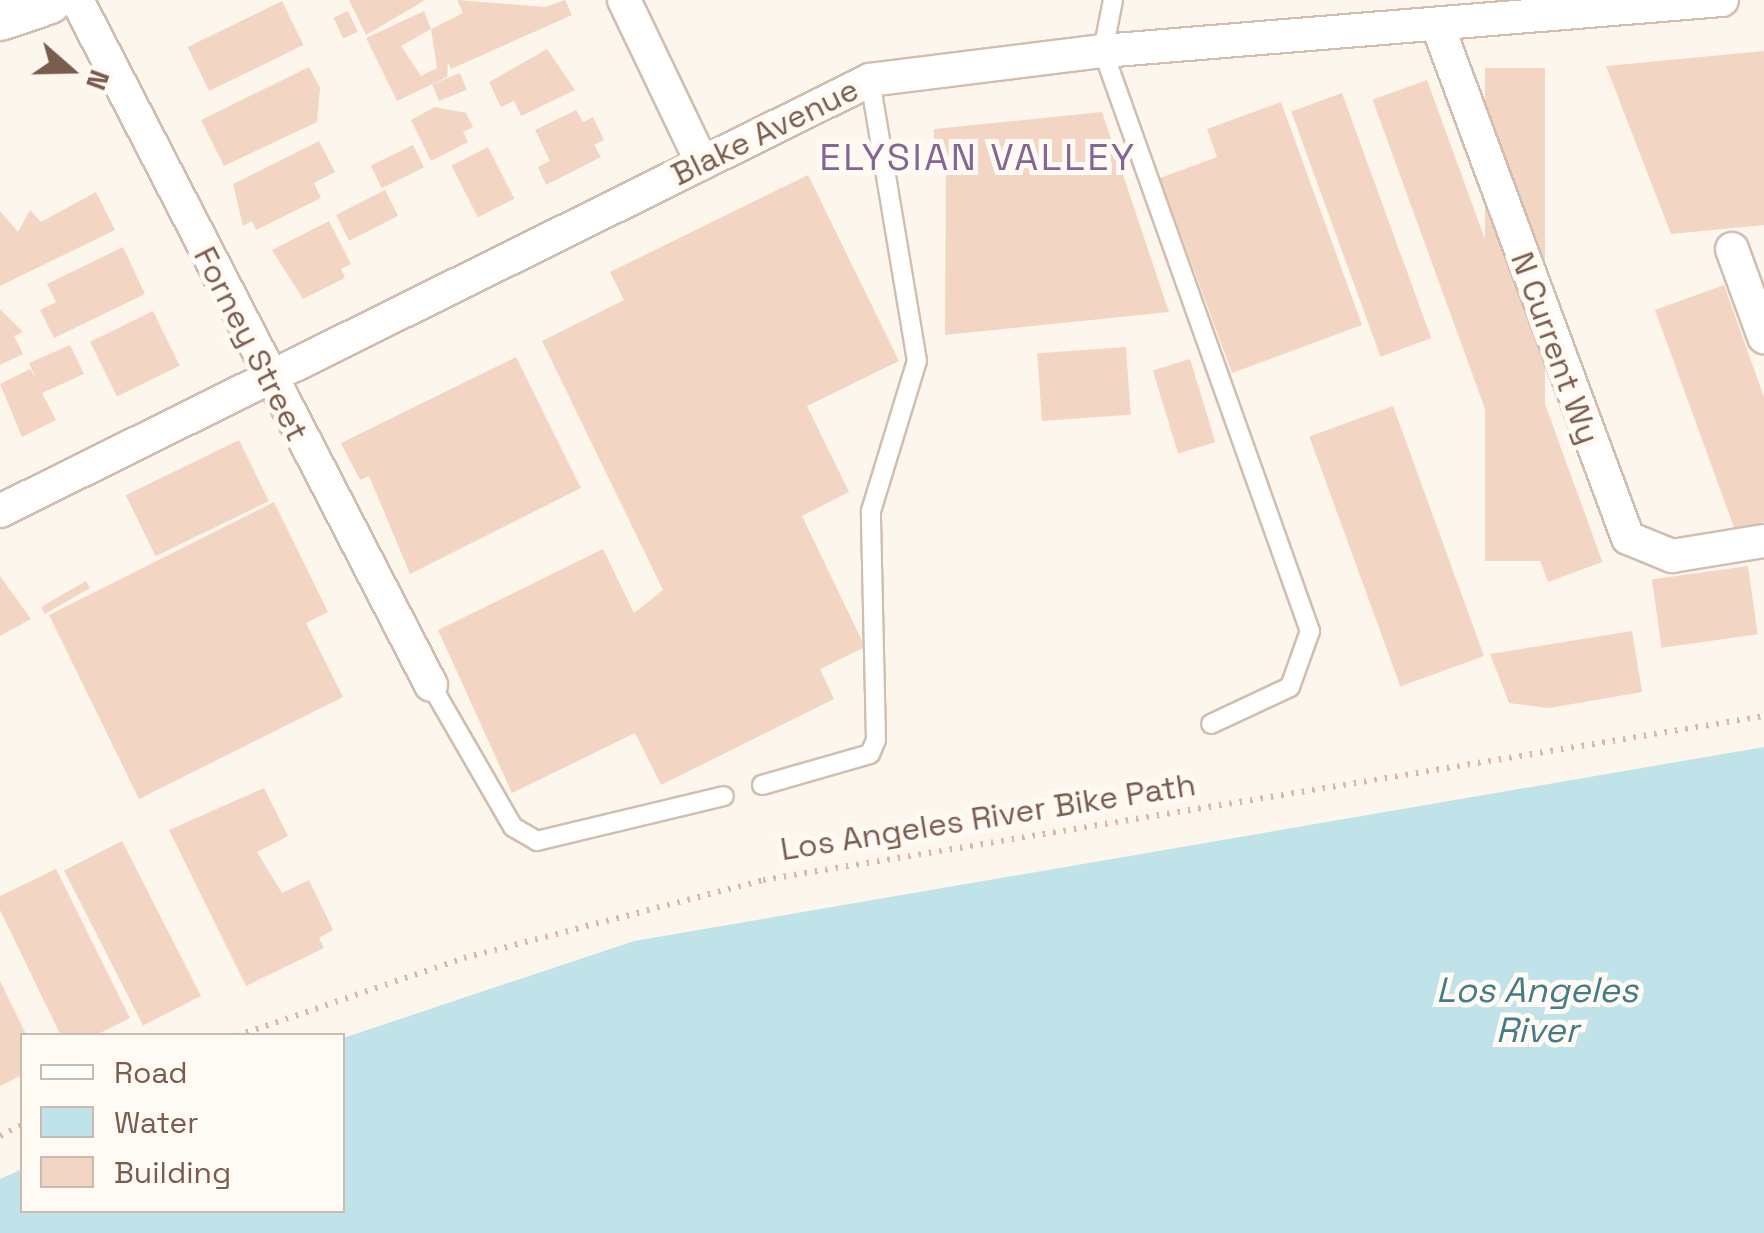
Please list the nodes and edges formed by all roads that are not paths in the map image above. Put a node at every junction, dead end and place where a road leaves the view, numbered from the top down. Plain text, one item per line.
1 (47, 0) edge
2 (76, 0) edge
3 (624, 0) edge
4 (1112, 0) edge
5 (1722, 0) edge
6 (1537, 8) edge
7 (0, 16) edge
8 (1436, 24) junction
9 (1103, 50) junction
10 (870, 80) junction
11 (702, 163) junction
12 (1732, 249) dead end
13 (1764, 337) edge
14 (267, 378) junction
15 (0, 511) edge
16 (1764, 541) edge
17 (430, 685) joint
18 (1211, 724) dead end
19 (762, 785) dead end
20 (724, 796) dead end

1 - 7 main road
2 - 14 street, Forney Street
3 - 11 street
4 - 9 lane
5 - 6 street, Blake Avenue
6 - 8 street, Blake Avenue
8 - 9 street, Blake Avenue
8 - 16 street, N Current Wy
9 - 10 street, Blake Avenue
9 - 18 lane
10 - 11 street, Blake Avenue
10 - 19 lane
11 - 14 street, Blake Avenue
12 - 13 street
14 - 15 street, Blake Avenue
14 - 17 street, Forney Street
17 - 20 lane

